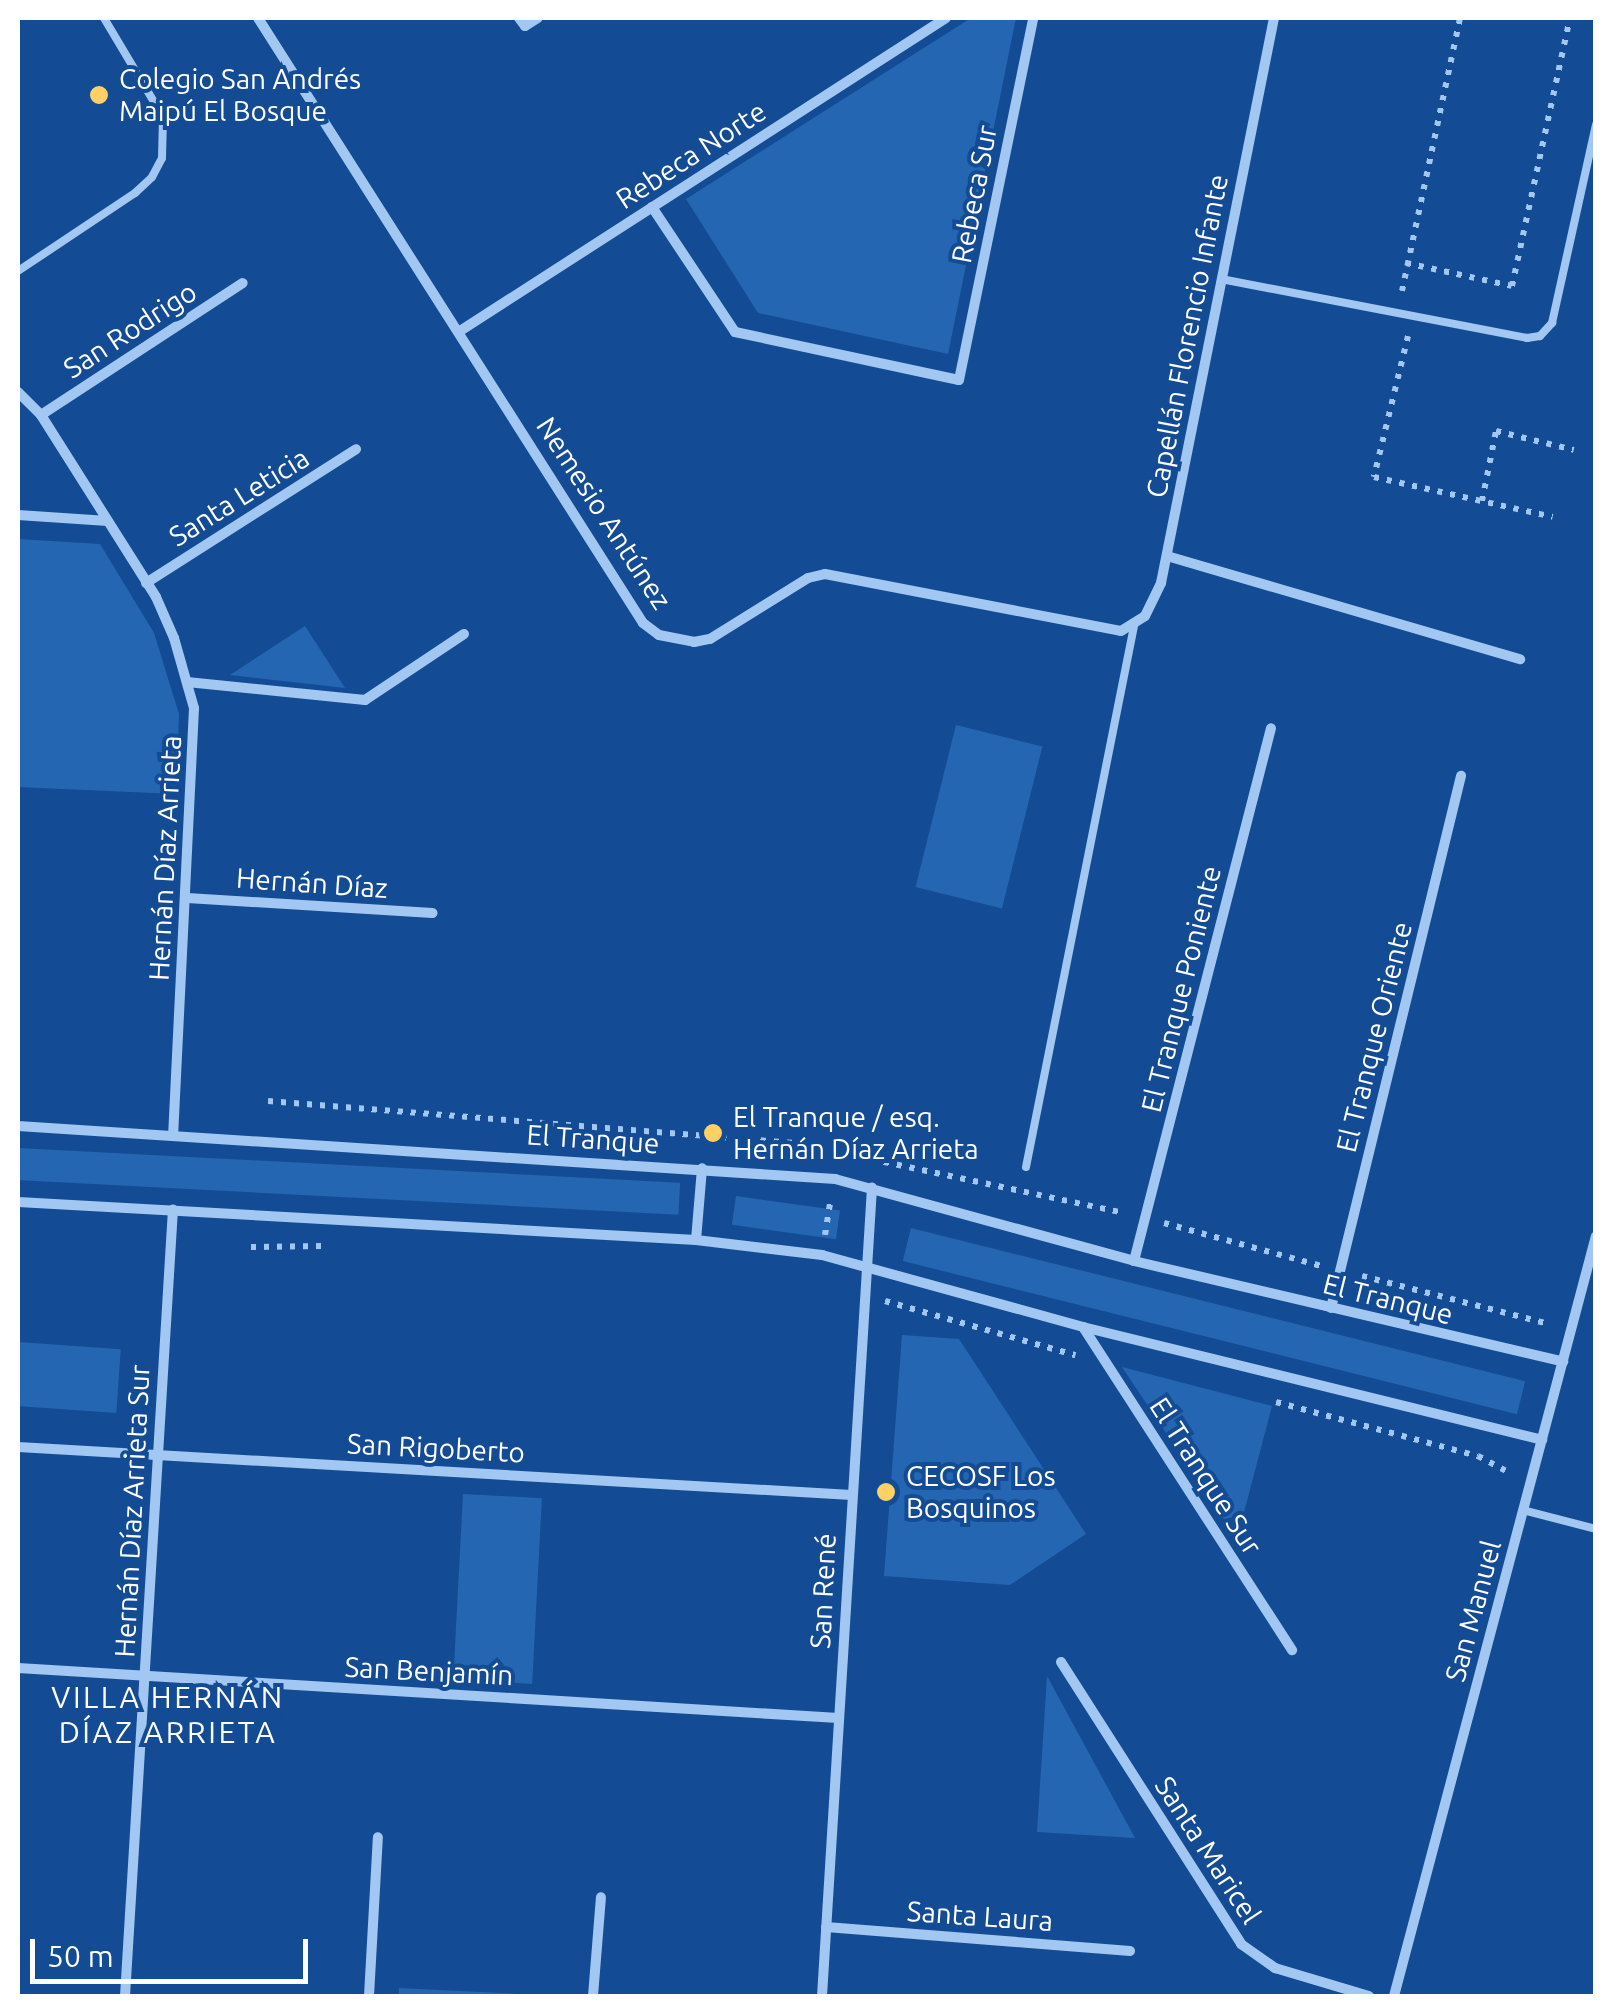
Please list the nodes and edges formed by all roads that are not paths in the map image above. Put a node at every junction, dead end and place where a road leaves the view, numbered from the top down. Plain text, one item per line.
1 (104, 18) edge
2 (258, 18) edge
3 (538, 18) edge
4 (946, 18) edge
5 (1032, 18) edge
6 (1274, 18) edge
7 (522, 22) edge
8 (1596, 125) edge
9 (652, 207) junction
10 (18, 271) edge
11 (1219, 278) junction
12 (243, 283) dead end
13 (460, 331) junction
14 (18, 392) edge
15 (41, 415) junction
16 (356, 450) dead end
17 (18, 515) edge
18 (108, 521) junction
19 (1166, 556) junction
20 (146, 582) junction
21 (1134, 626) junction
22 (464, 634) dead end
23 (1520, 660) dead end
24 (187, 682) junction
25 (1272, 728) dead end
26 (1461, 776) dead end
27 (187, 898) junction
28 (433, 914) dead end
29 (18, 1126) edge
30 (172, 1136) junction
31 (1026, 1167) dead end
32 (702, 1168) junction
33 (872, 1188) junction
34 (18, 1202) edge
35 (173, 1208) junction
36 (1596, 1236) edge
37 (696, 1240) junction
38 (1134, 1261) junction
39 (865, 1265) junction
40 (1331, 1308) junction
41 (1082, 1326) junction
42 (1564, 1362) junction
43 (1542, 1440) junction
44 (18, 1447) edge
45 (157, 1455) junction
46 (852, 1495) junction
47 (1524, 1510) junction
48 (1596, 1529) edge
49 (1292, 1650) dead end
50 (1061, 1662) dead end
51 (18, 1668) edge
52 (144, 1676) junction
53 (838, 1718) junction
54 (378, 1837) dead end
55 (601, 1897) dead end
56 (826, 1927) junction
57 (1130, 1951) dead end
58 (125, 1996) edge
59 (368, 1996) edge
60 (593, 1996) edge
61 (822, 1996) edge
62 (1369, 1996) edge
63 (1394, 1996) edge

1 - 10 lane
2 - 13 street, Nemesio Antúnez
3 - 7 street
4 - 9 street, Rebeca Norte
5 - 9 street, Rebeca Sur
6 - 11 street, Capellán Florencio Infante
8 - 11 lane
9 - 13 street, Rebeca Norte
11 - 19 street, Capellán Florencio Infante
12 - 15 street, San Rodrigo
13 - 21 street, Nemesio Antúnez
14 - 15 street, Hernán Díaz Arrieta
15 - 18 street, Hernán Díaz Arrieta
16 - 20 street, Santa Leticia
17 - 18 street
18 - 20 street, Hernán Díaz Arrieta
19 - 21 street, Capellán Florencio Infante
19 - 23 street
20 - 24 street, Hernán Díaz Arrieta
21 - 31 lane
22 - 24 street
24 - 27 street, Hernán Díaz Arrieta
25 - 38 street, El Tranque Poniente
26 - 40 street, El Tranque Oriente
27 - 28 street, Hernán Díaz
27 - 30 street, Hernán Díaz Arrieta
29 - 30 street, El Tranque
30 - 32 street, El Tranque
32 - 33 street, El Tranque
32 - 37 street
33 - 38 street, El Tranque
33 - 39 street, San René
34 - 35 street
35 - 37 street
35 - 45 street, Hernán Díaz Arrieta Sur
36 - 42 street, San Manuel
37 - 39 street
38 - 40 street, El Tranque
39 - 41 street
39 - 46 street, San René
40 - 42 street, El Tranque
41 - 43 street
41 - 49 street, El Tranque Sur
42 - 43 street, San Manuel
43 - 47 street, San Manuel
44 - 45 street, San Rigoberto
45 - 46 street, San Rigoberto
45 - 52 street, Hernán Díaz Arrieta Sur
46 - 53 street, San René
47 - 48 lane
47 - 63 street, San Manuel
50 - 62 street, Santa Maricel
51 - 52 street, San Benjamín
52 - 53 street, San Benjamín
52 - 58 street, Hernán Díaz Arrieta Sur
53 - 56 street, San René
54 - 59 street
55 - 60 street
56 - 57 street, Santa Laura
56 - 61 street, San René

